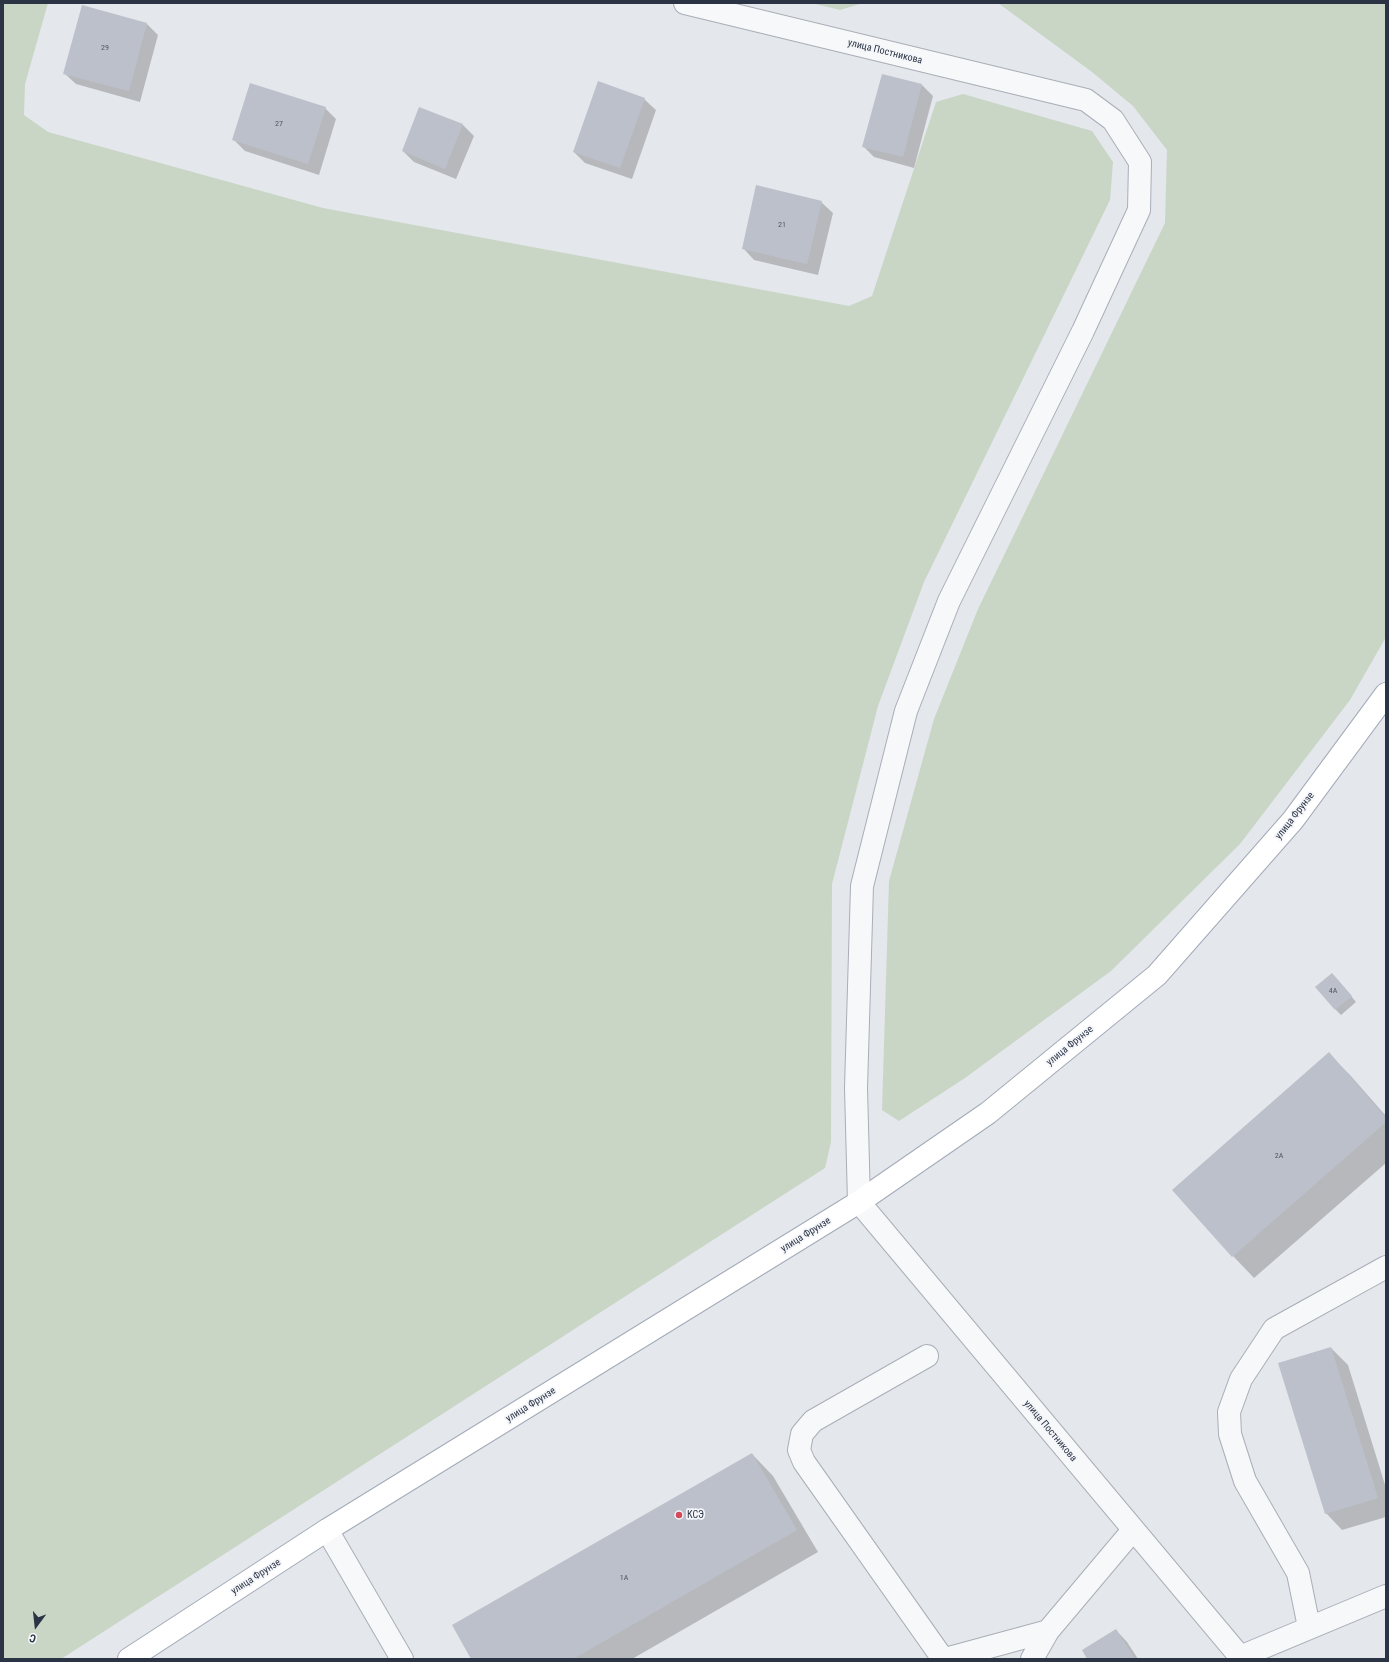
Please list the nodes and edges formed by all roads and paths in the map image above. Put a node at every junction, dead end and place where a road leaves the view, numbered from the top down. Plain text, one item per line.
1 (685, 3) edge
2 (1386, 694) edge
3 (858, 1202) junction
4 (1386, 1267) edge
5 (927, 1356) dead end
6 (327, 1530) junction
7 (1133, 1530) junction
8 (1386, 1596) edge
9 (1309, 1627) junction
10 (1048, 1631) junction
11 (1241, 1658) edge
12 (129, 1659) edge
13 (402, 1659) edge
14 (944, 1659) edge
15 (1032, 1659) edge

1 - 3 lane, улица Постникова
2 - 3 main road, улица Фрунзе
3 - 6 main road, улица Фрунзе
3 - 7 lane, улица Постникова
4 - 9 lane
5 - 14 lane
6 - 12 main road, улица Фрунзе
6 - 13 lane
7 - 10 lane
7 - 11 lane, улица Постникова
8 - 9 lane
9 - 11 lane
10 - 14 lane
10 - 15 lane

